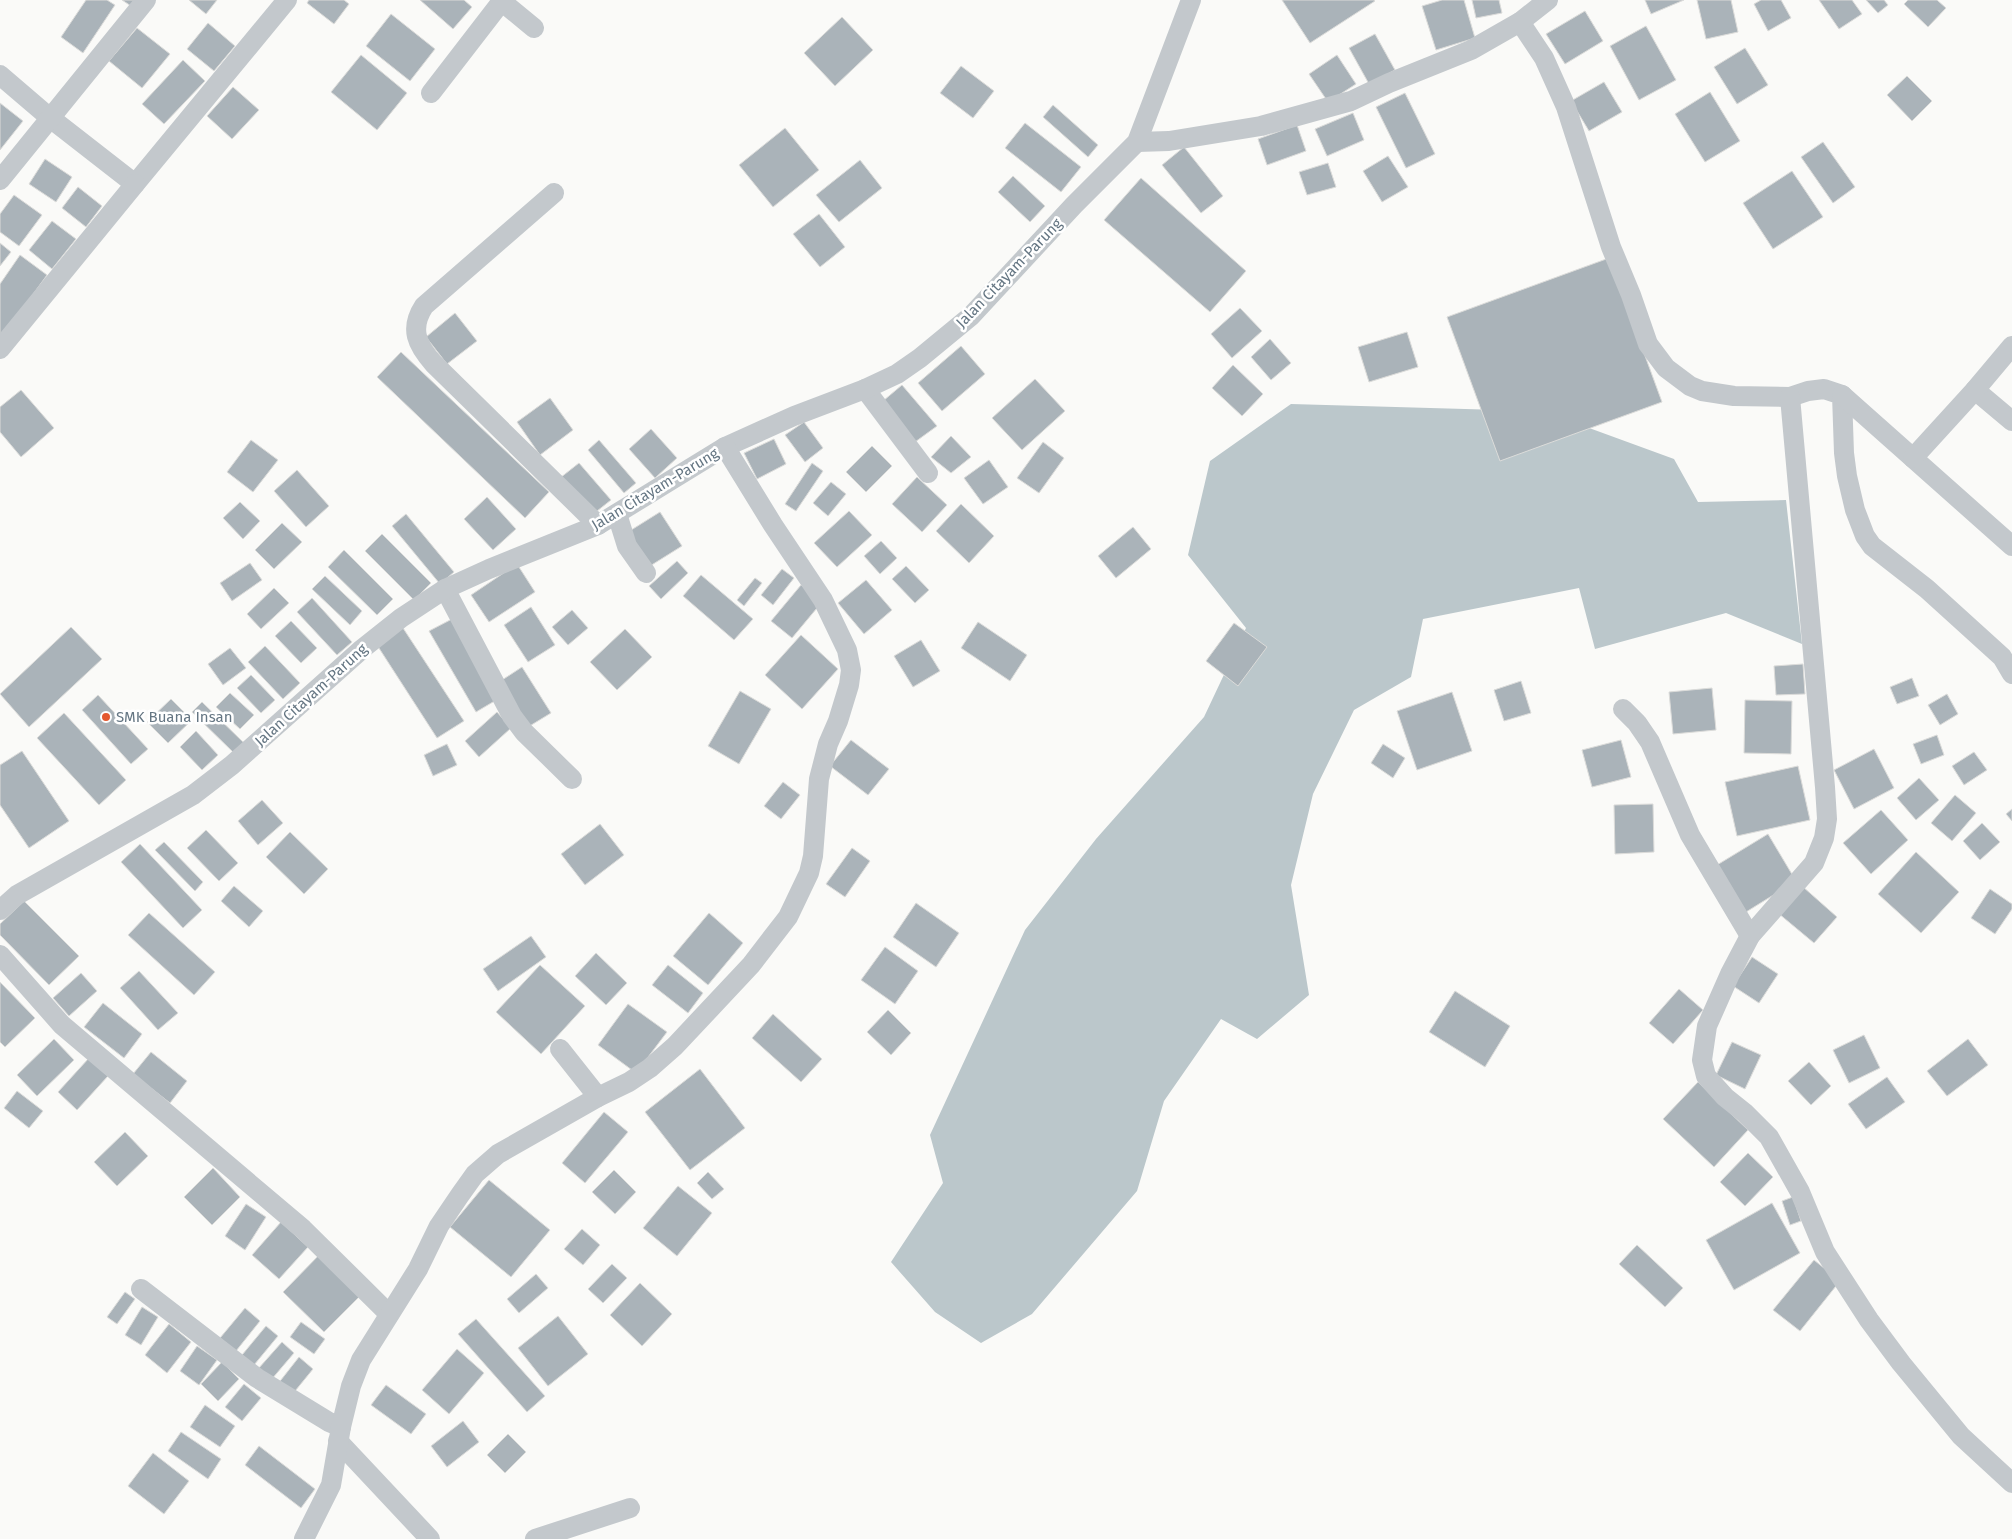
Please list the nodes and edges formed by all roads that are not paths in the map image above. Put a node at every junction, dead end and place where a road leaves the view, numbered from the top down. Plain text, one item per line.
1 (146, 0) edge
2 (287, 0) edge
3 (1191, 0) edge
4 (1548, 0) edge
5 (501, 1) edge
6 (1520, 22) junction
7 (534, 28) dead end
8 (0, 75) edge
9 (430, 93) dead end
10 (49, 117) junction
11 (1137, 142) junction
12 (0, 180) edge
13 (136, 184) junction
14 (554, 193) dead end
15 (2012, 346) edge
16 (0, 349) edge
17 (865, 389) junction
18 (1975, 390) junction
19 (1842, 395) junction
20 (1790, 397) junction
21 (2012, 421) edge
22 (725, 447) junction
23 (1913, 458) junction
24 (928, 473) dead end
25 (617, 514) junction
26 (598, 526) junction
27 (2012, 546) edge
28 (646, 573) dead end
29 (445, 589) junction
30 (2009, 658) edge
31 (1623, 709) dead end
32 (572, 779) dead end
33 (0, 910) edge
34 (1750, 936) junction
35 (0, 955) edge
36 (560, 1049) dead end
37 (598, 1097) junction
38 (141, 1289) dead end
39 (389, 1314) junction
40 (340, 1434) junction
41 (2012, 1483) edge
42 (630, 1508) dead end
43 (304, 1539) edge
44 (430, 1539) edge
45 (535, 1539) edge

1 - 10 street
2 - 13 street
3 - 11 street, Jalan Citayam-Parung
4 - 6 street
5 - 7 street
5 - 9 street
6 - 11 street
6 - 20 street
8 - 10 street
10 - 12 street
10 - 13 street
11 - 17 street, Jalan Citayam-Parung
13 - 16 street
14 - 26 street
15 - 18 street
17 - 22 street, Jalan Citayam-Parung
17 - 24 street
18 - 21 street
18 - 23 street
19 - 20 street
19 - 23 street
19 - 30 street
20 - 34 street
22 - 25 street, Jalan Citayam-Parung
22 - 37 street
23 - 27 street
25 - 26 street, Jalan Citayam-Parung
25 - 28 street
26 - 29 street, Jalan Citayam-Parung
29 - 32 street
29 - 33 street, Jalan Citayam-Parung
31 - 34 street
34 - 41 street
35 - 39 street
36 - 37 street
37 - 39 street
38 - 40 street
39 - 40 street
40 - 43 street
40 - 44 street
42 - 45 street

